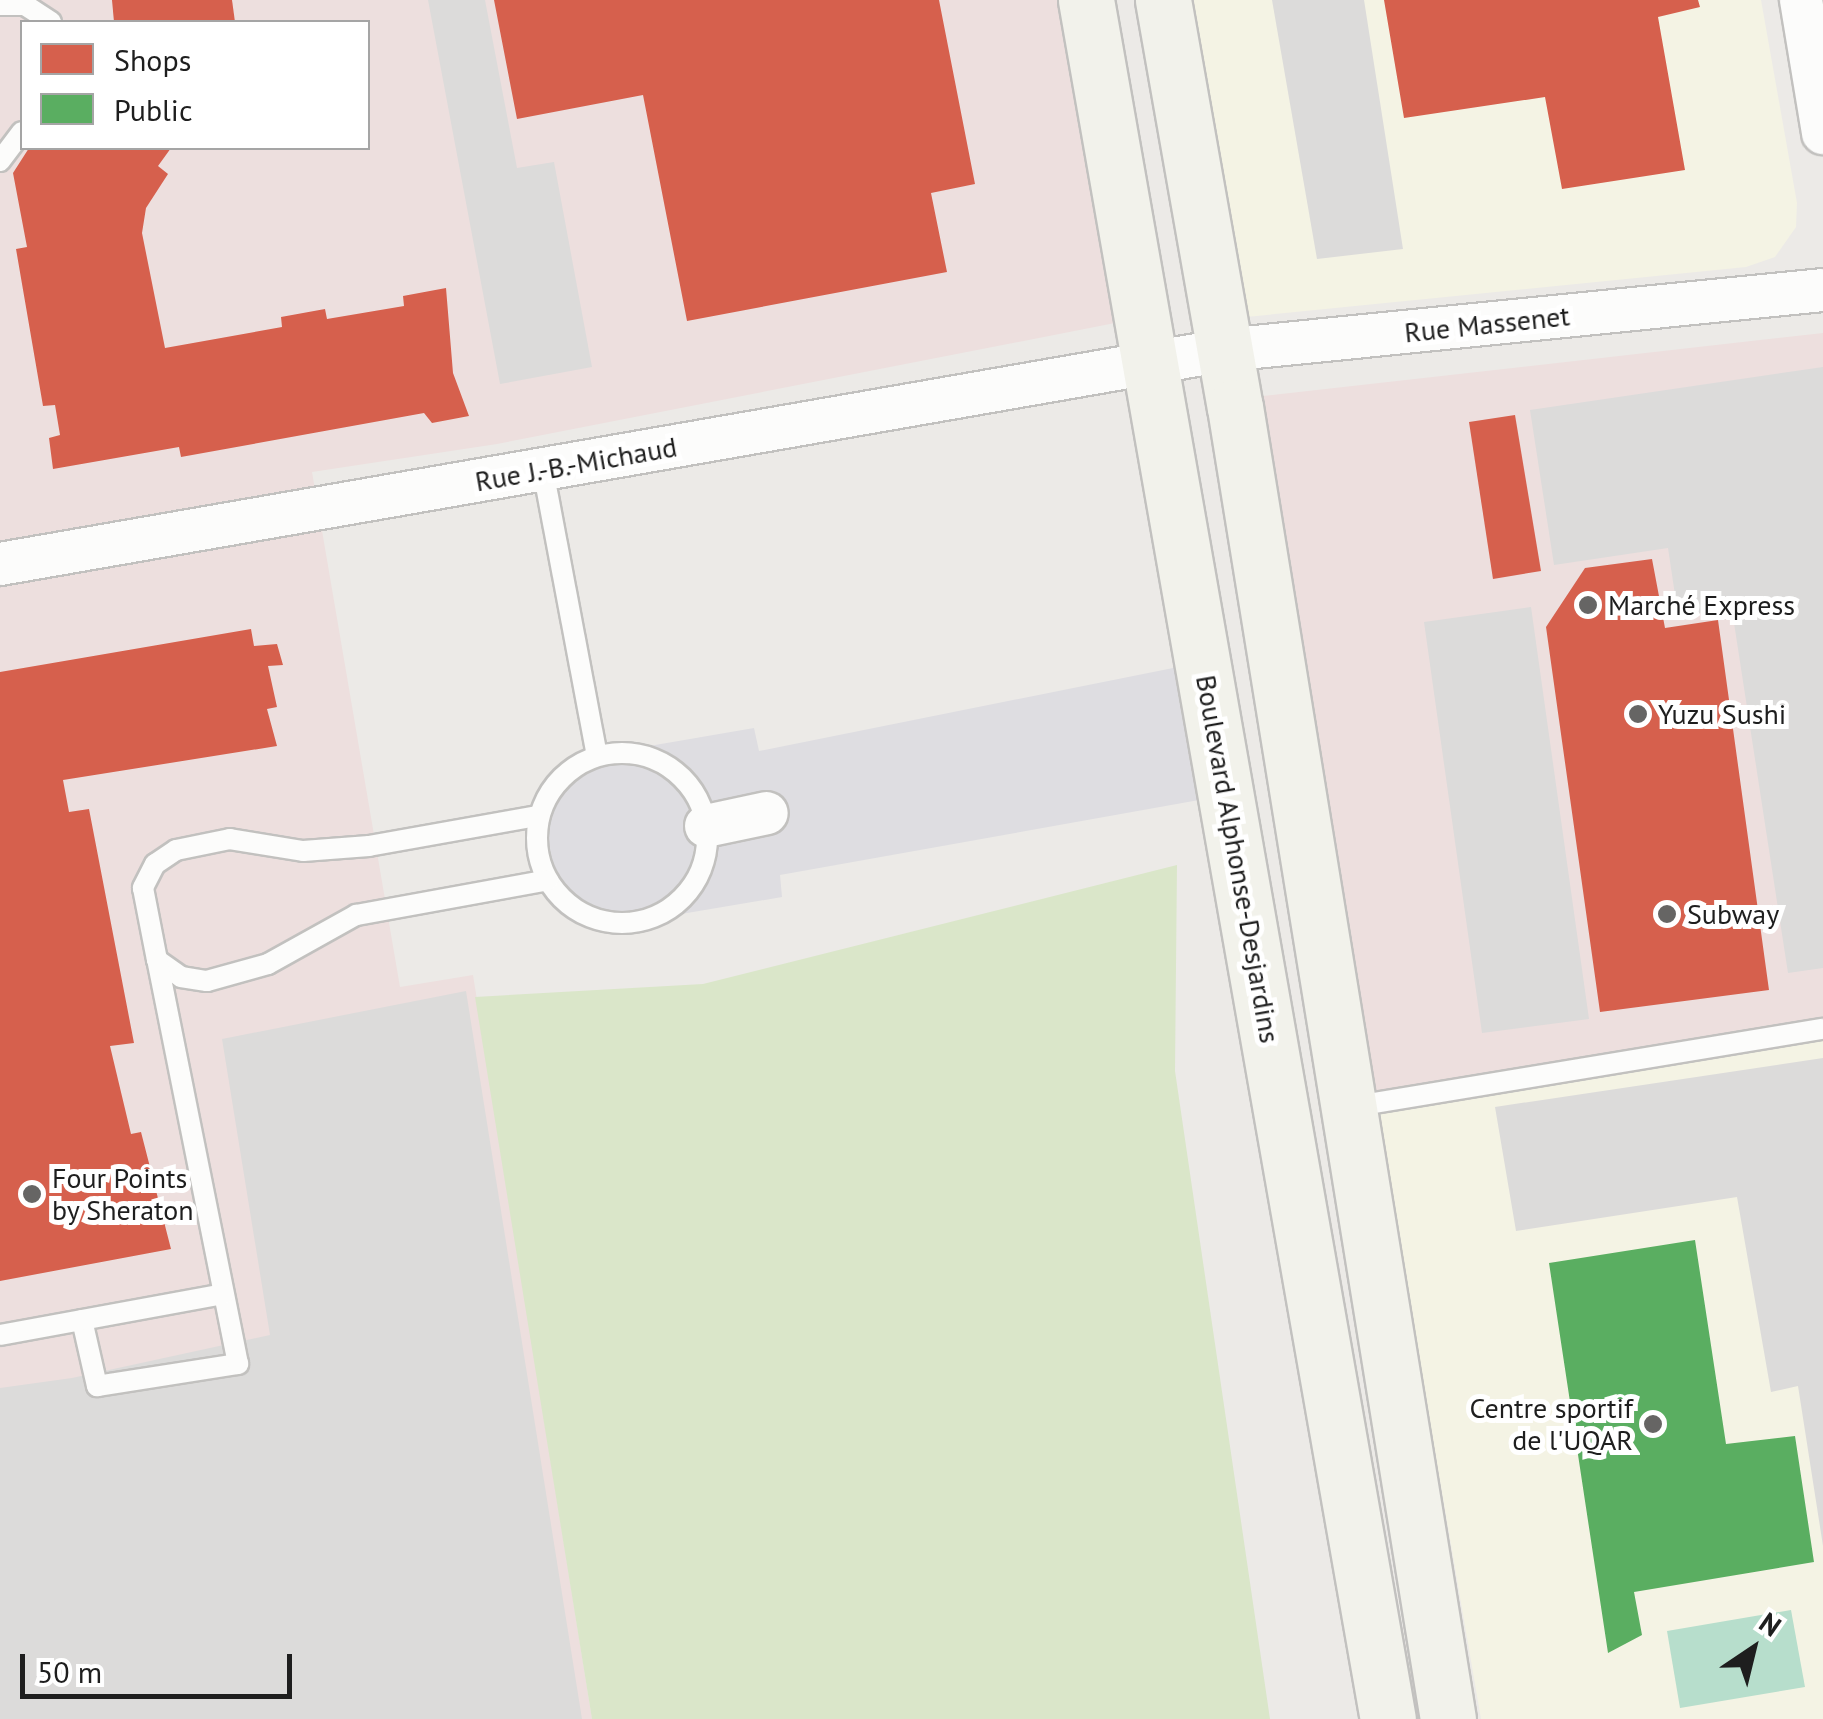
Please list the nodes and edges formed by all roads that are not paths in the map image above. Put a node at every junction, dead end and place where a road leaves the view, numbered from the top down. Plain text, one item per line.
1 (1086, 0) edge
2 (1163, 0) edge
3 (1800, 0) edge
4 (0, 5) edge
5 (48, 20) edge
6 (1823, 133) edge
7 (20, 135) edge
8 (0, 161) edge
9 (1823, 290) edge
10 (1225, 350) junction
11 (1152, 362) junction
12 (543, 470) junction
13 (0, 564) edge
14 (597, 755) junction
15 (767, 813) dead end
16 (537, 816) junction
17 (706, 826) junction
18 (548, 880) junction
19 (157, 960) junction
20 (1823, 1028) edge
21 (1348, 1108) junction
22 (223, 1294) junction
23 (82, 1320) junction
24 (0, 1335) edge
25 (1388, 1719) edge
26 (1448, 1719) edge

1 - 11 main road, Boulevard Alphonse-Desjardins
2 - 10 main road
3 - 6 street
4 - 5 lane
7 - 8 lane
9 - 10 street, Rue Massenet
10 - 11 street, Rue Massenet
10 - 21 main road
11 - 12 street, Rue J.-B.-Michaud
11 - 25 main road, Boulevard Alphonse-Desjardins
12 - 13 street, Rue J.-B.-Michaud
12 - 14 lane
14 - 16 lane
14 - 17 lane
15 - 17 street
16 - 18 lane
16 - 19 lane
17 - 18 lane
18 - 19 lane
19 - 22 lane
20 - 21 lane
21 - 26 main road
22 - 23 lane
22 - 23 lane
23 - 24 lane

